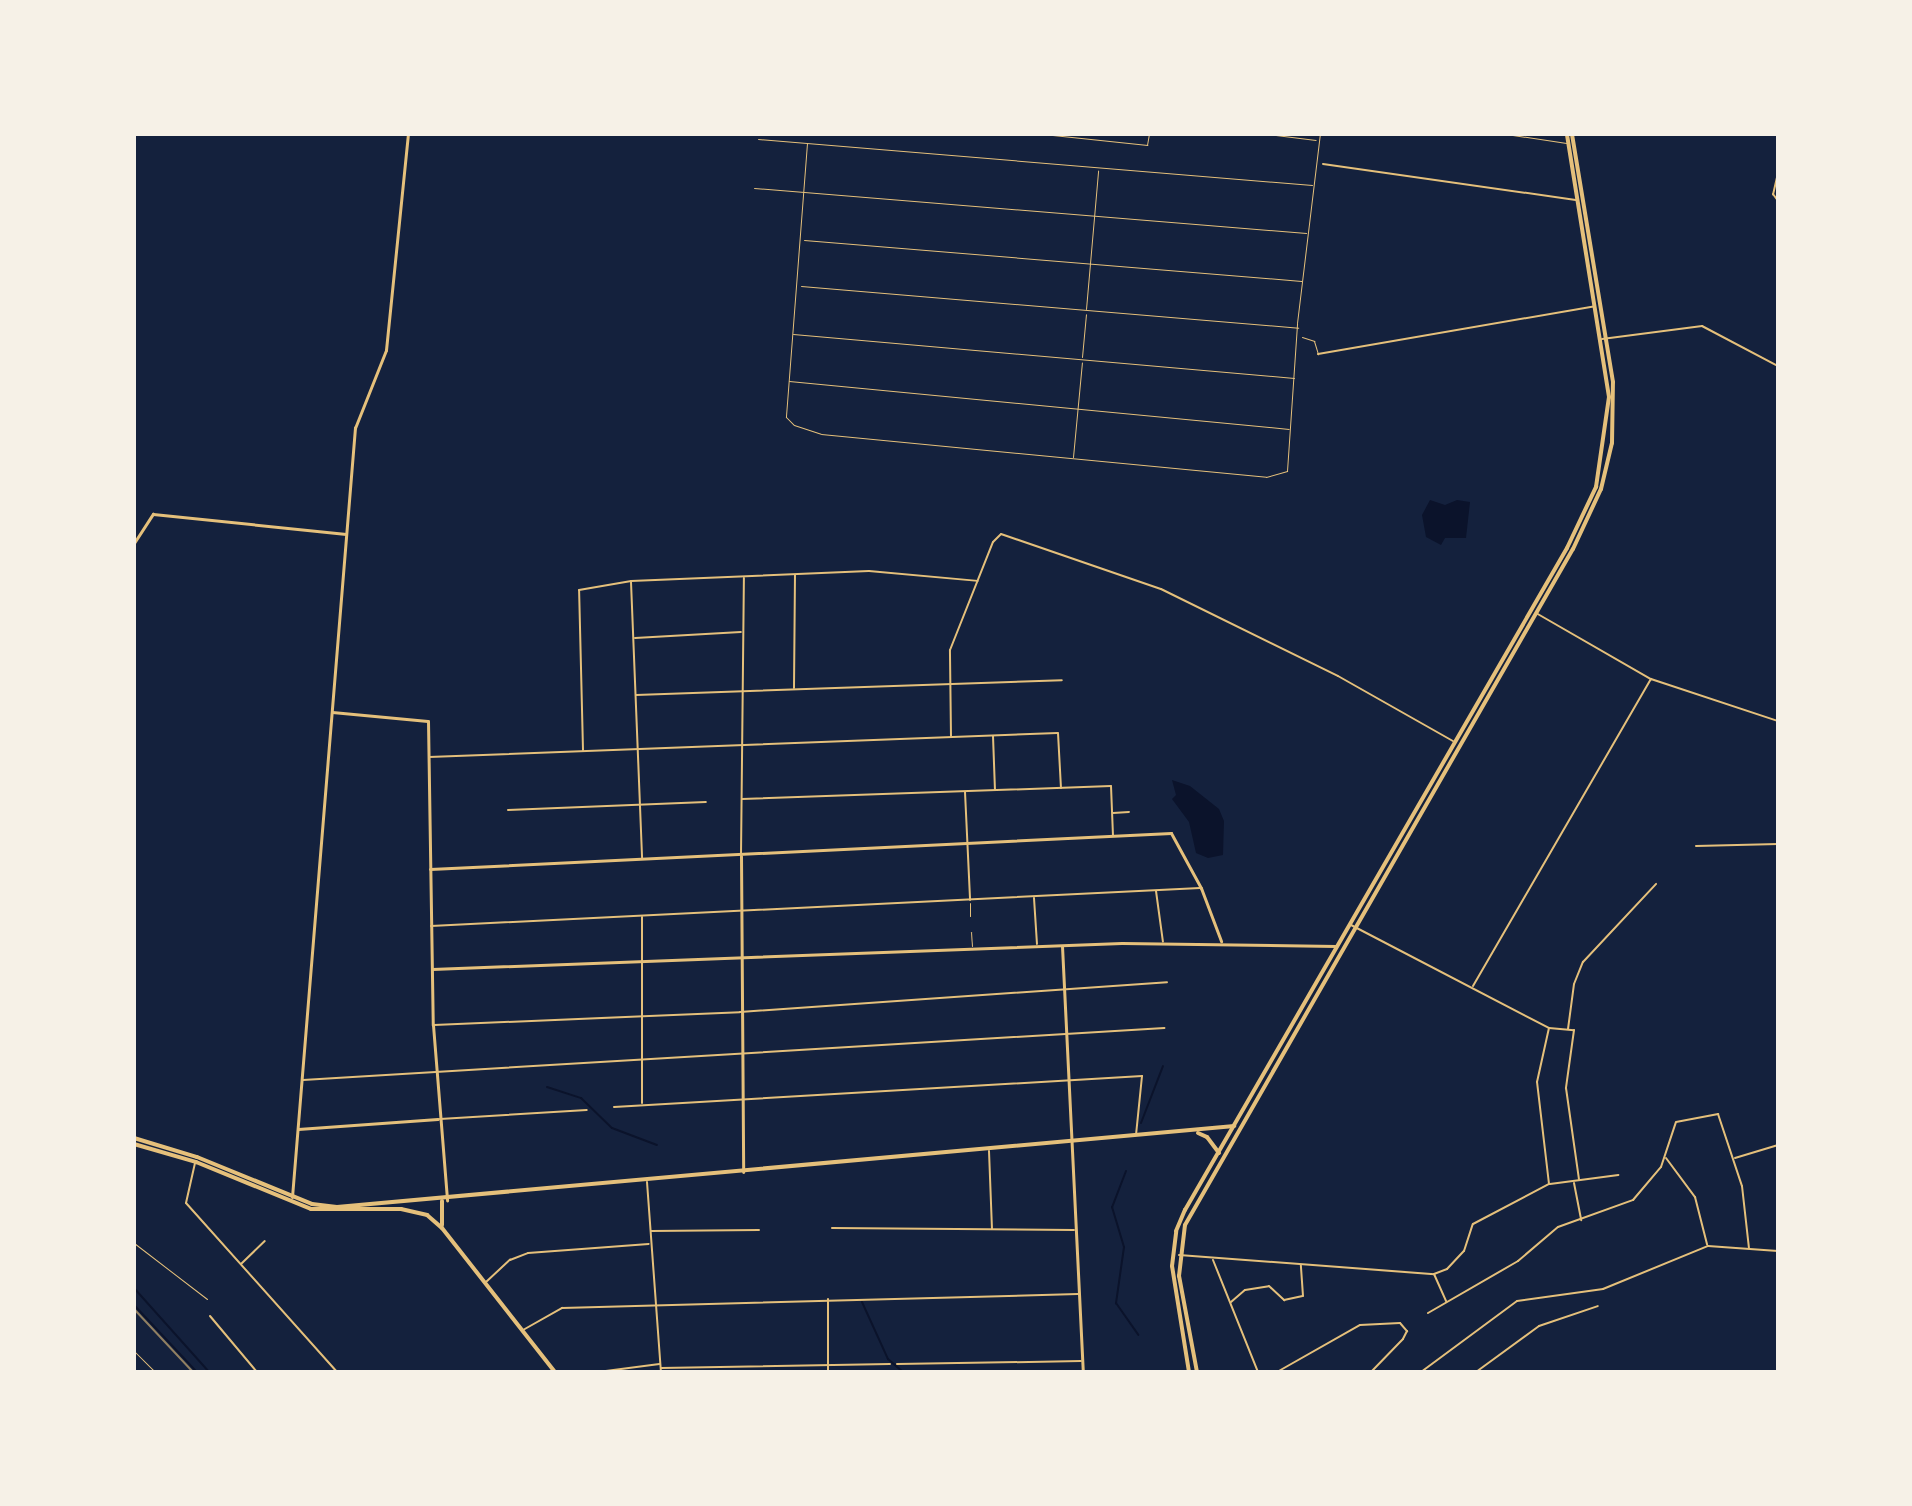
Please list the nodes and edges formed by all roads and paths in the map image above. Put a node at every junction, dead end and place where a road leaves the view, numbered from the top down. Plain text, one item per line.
1 (408, 134) edge
2 (1043, 134) edge
3 (1149, 134) edge
4 (1267, 134) edge
5 (1320, 134) edge
6 (1506, 134) edge
7 (1570, 134) edge
8 (758, 139) dead end
9 (1319, 140) junction
10 (807, 143) junction
11 (1569, 143) junction
12 (1323, 164) dead end
13 (1099, 168) junction
14 (1778, 173) edge
15 (1315, 185) junction
16 (754, 188) dead end
17 (803, 193) junction
18 (1579, 200) junction
19 (1778, 201) edge
20 (1094, 214) junction
21 (1308, 233) junction
22 (802, 240) junction
23 (1089, 263) junction
24 (1303, 281) junction
25 (798, 286) junction
26 (1596, 305) junction
27 (1086, 312) junction
28 (1298, 328) junction
29 (793, 334) junction
30 (1300, 336) junction
31 (1605, 338) junction
32 (1318, 354) joint
33 (1082, 359) junction
34 (1778, 366) edge
35 (1297, 378) junction
36 (789, 381) junction
37 (1078, 408) junction
38 (1292, 429) junction
39 (1073, 457) junction
40 (346, 534) junction
41 (134, 543) edge
42 (795, 574) junction
43 (744, 576) junction
44 (631, 581) junction
45 (979, 581) junction
46 (1533, 611) junction
47 (742, 632) junction
48 (633, 638) junction
49 (1651, 679) junction
50 (1062, 680) dead end
51 (949, 683) junction
52 (794, 689) junction
53 (741, 690) junction
54 (636, 695) junction
55 (332, 712) junction
56 (1778, 721) edge
57 (993, 735) junction
58 (951, 737) junction
59 (1456, 743) junction
60 (741, 746) junction
61 (638, 749) junction
62 (583, 751) junction
63 (428, 758) junction
64 (1061, 788) junction
65 (995, 790) junction
66 (965, 791) junction
67 (742, 799) junction
68 (706, 802) dead end
69 (640, 805) junction
70 (508, 810) dead end
71 (1129, 812) dead end
72 (1112, 813) junction
73 (1114, 836) junction
74 (1778, 844) edge
75 (968, 846) junction
76 (1696, 846) dead end
77 (741, 856) junction
78 (642, 860) junction
79 (430, 869) junction
80 (1656, 884) dead end
81 (1201, 888) junction
82 (1156, 890) junction
83 (1034, 897) junction
84 (970, 900) junction
85 (740, 913) junction
86 (642, 916) junction
87 (970, 916) dead end
88 (431, 926) junction
89 (1354, 926) junction
90 (971, 932) dead end
91 (1163, 942) junction
92 (1222, 942) junction
93 (1037, 946) junction
94 (1062, 946) junction
95 (1341, 948) junction
96 (972, 950) junction
97 (740, 959) junction
98 (643, 962) junction
99 (432, 969) junction
100 (1167, 982) dead end
101 (1472, 987) junction
102 (1066, 990) junction
103 (740, 1012) junction
104 (643, 1016) junction
105 (433, 1025) junction
106 (1164, 1028) dead end
107 (1549, 1028) junction
108 (1568, 1031) junction
109 (1069, 1034) junction
110 (740, 1054) junction
111 (642, 1058) junction
112 (436, 1070) junction
113 (1071, 1078) junction
114 (302, 1080) junction
115 (739, 1099) junction
116 (642, 1105) junction
117 (614, 1107) dead end
118 (587, 1110) dead end
119 (439, 1119) junction
120 (1234, 1126) junction
121 (298, 1129) junction
122 (1195, 1133) junction
123 (1136, 1137) junction
124 (134, 1141) edge
125 (1073, 1143) junction
126 (1778, 1145) edge
127 (989, 1150) junction
128 (1219, 1152) junction
129 (1665, 1158) junction
130 (1734, 1158) junction
131 (197, 1160) junction
132 (1220, 1161) junction
133 (743, 1172) junction
134 (1618, 1175) dead end
135 (1579, 1179) junction
136 (647, 1180) junction
137 (1574, 1182) junction
138 (1549, 1184) junction
139 (292, 1200) junction
140 (445, 1200) junction
141 (1581, 1220) junction
142 (442, 1228) junction
143 (832, 1228) dead end
144 (992, 1229) junction
145 (759, 1230) dead end
146 (1074, 1230) junction
147 (650, 1231) junction
148 (265, 1241) dead end
149 (134, 1243) edge
150 (650, 1243) junction
151 (1708, 1246) junction
152 (1749, 1248) junction
153 (1778, 1251) edge
154 (1179, 1255) junction
155 (1212, 1259) junction
156 (240, 1265) junction
157 (1301, 1265) junction
158 (1434, 1274) junction
159 (484, 1283) junction
160 (1079, 1294) junction
161 (828, 1298) junction
162 (207, 1299) dead end
163 (654, 1302) junction
164 (1230, 1303) junction
165 (1447, 1303) junction
166 (1598, 1306) dead end
167 (1428, 1313) dead end
168 (210, 1316) dead end
169 (523, 1330) junction
170 (134, 1351) edge
171 (1082, 1361) junction
172 (890, 1364) dead end
173 (897, 1364) dead end
174 (828, 1366) junction
175 (661, 1368) edge
176 (155, 1372) edge
177 (257, 1372) edge
178 (337, 1372) edge
179 (555, 1372) edge
180 (598, 1372) edge
181 (828, 1372) edge
182 (1083, 1372) edge
183 (1189, 1372) edge
184 (1197, 1372) edge
185 (1258, 1372) edge
186 (1277, 1372) edge
187 (1371, 1372) edge
188 (1421, 1372) edge
189 (1476, 1372) edge

1 - 40 street
2 - 3 lane
4 - 9 lane
5 - 9 lane
6 - 11 lane
7 - 11 main road
7 - 31 main road
8 - 10 lane
9 - 15 lane
10 - 13 lane
10 - 17 lane
11 - 18 main road
12 - 18 street
13 - 15 lane
13 - 20 lane
14 - 19 street
15 - 21 lane
16 - 17 lane
17 - 20 lane
17 - 22 lane
18 - 26 main road
20 - 21 lane
20 - 23 lane
21 - 24 lane
22 - 23 lane
22 - 25 lane
23 - 24 lane
23 - 27 lane
24 - 28 lane
25 - 27 lane
25 - 29 lane
26 - 31 main road
26 - 32 street
27 - 28 lane
27 - 33 lane
28 - 30 lane
29 - 33 lane
29 - 36 lane
30 - 32 lane
30 - 35 lane
31 - 34 street
31 - 46 main road
33 - 35 lane
33 - 37 lane
35 - 38 lane
36 - 37 lane
36 - 39 lane
37 - 38 lane
37 - 39 lane
38 - 39 lane
40 - 41 street
40 - 55 street
42 - 43 street
42 - 45 street
42 - 52 street
43 - 44 street
43 - 47 street
44 - 48 street
44 - 62 street
45 - 51 street
45 - 59 street
46 - 49 street
46 - 59 main road
46 - 89 main road
47 - 48 street
47 - 53 street
48 - 54 street
49 - 56 street
49 - 101 street
50 - 51 street
51 - 52 street
51 - 58 street
52 - 53 street
53 - 54 street
53 - 60 street
54 - 61 street
55 - 63 street
55 - 114 street
57 - 58 street
57 - 64 street
57 - 65 street
58 - 60 street
59 - 89 main road
60 - 61 street
60 - 67 street
61 - 62 street
61 - 69 street
62 - 63 street
63 - 79 street
64 - 65 street
64 - 72 street
65 - 66 street
66 - 67 street
66 - 75 street
67 - 77 street
68 - 69 street
69 - 70 street
69 - 78 street
71 - 72 street
72 - 73 street
73 - 75 street
73 - 81 street
74 - 76 street
75 - 77 street
75 - 84 street
77 - 78 street
77 - 85 street
78 - 79 street
79 - 88 street
80 - 108 street
81 - 82 street
81 - 92 street
82 - 83 street
82 - 91 street
83 - 84 street
83 - 93 street
84 - 85 street
84 - 87 lane
85 - 86 street
85 - 97 street
86 - 88 street
86 - 98 street
88 - 99 street
89 - 95 main road
89 - 101 street
90 - 96 lane
91 - 92 street
91 - 94 street
92 - 95 street
93 - 94 street
93 - 96 street
94 - 102 street
95 - 120 main road
95 - 132 main road
96 - 97 street
97 - 98 street
97 - 103 street
98 - 99 street
98 - 104 street
99 - 105 street
100 - 102 street
101 - 107 street
102 - 103 street
102 - 109 street
103 - 104 street
103 - 110 street
104 - 105 street
104 - 111 street
105 - 112 street
106 - 109 street
107 - 108 street
107 - 138 street
108 - 135 street
109 - 110 street
109 - 113 street
110 - 111 street
110 - 115 street
111 - 112 street
111 - 116 street
112 - 114 street
112 - 119 street
113 - 115 street
113 - 123 street
113 - 125 street
114 - 121 street
115 - 116 street
115 - 133 street
116 - 117 street
118 - 119 street
119 - 121 street
119 - 140 street
120 - 122 main road
120 - 128 main road
121 - 139 street
122 - 123 main road
122 - 128 main road
123 - 125 main road
124 - 131 main road
125 - 127 main road
125 - 146 street
126 - 130 street
127 - 133 main road
127 - 144 street
128 - 132 main road
128 - 183 main road
129 - 130 street
129 - 141 street
129 - 151 street
130 - 152 street
131 - 139 main road
131 - 156 street
132 - 154 main road
133 - 136 main road
134 - 135 street
135 - 137 street
136 - 140 main road
136 - 147 street
137 - 138 street
137 - 141 street
138 - 158 street
139 - 140 main road
139 - 142 main road
140 - 142 main road
141 - 165 street
142 - 159 main road
143 - 144 street
144 - 146 street
145 - 147 street
146 - 160 street
147 - 150 street
148 - 156 street
149 - 162 lane
150 - 159 street
150 - 163 street
151 - 152 street
151 - 188 street
152 - 153 street
154 - 155 street
154 - 184 main road
155 - 157 street
155 - 164 street
156 - 178 street
157 - 158 street
157 - 164 street
158 - 165 street
159 - 169 main road
160 - 161 street
160 - 171 street
161 - 163 street
161 - 174 street
163 - 169 street
163 - 175 street
164 - 185 street
165 - 167 street
166 - 189 street
168 - 177 street
169 - 179 main road
170 - 176 lane
171 - 173 street
171 - 182 street
172 - 174 street
174 - 175 street
174 - 181 street
175 - 180 street
186 - 187 street

